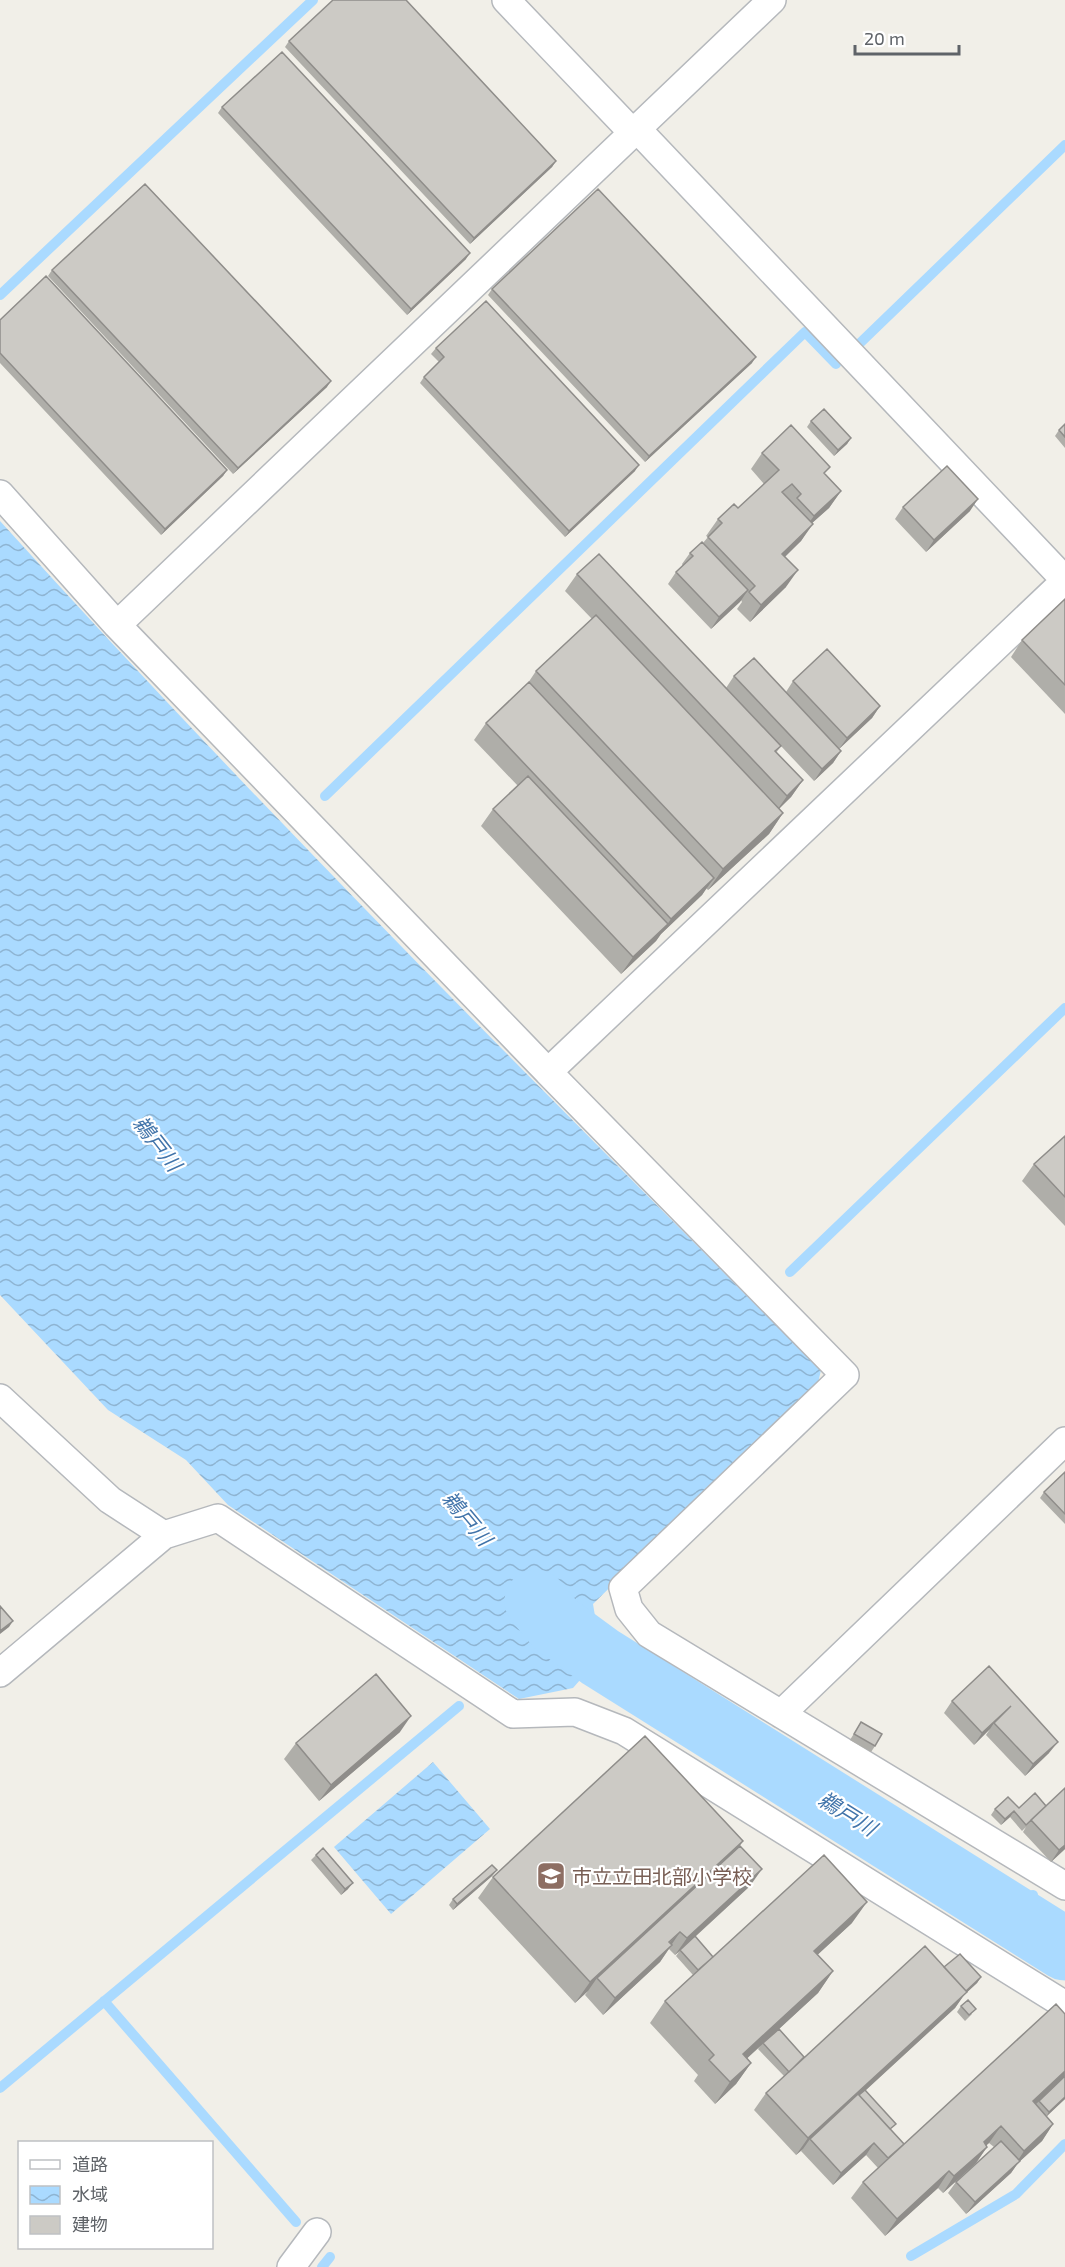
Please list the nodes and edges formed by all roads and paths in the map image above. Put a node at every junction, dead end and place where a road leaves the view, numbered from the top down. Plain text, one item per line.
1 (506, 0) edge
2 (772, 0) edge
3 (635, 131) junction
4 (0, 494) edge
5 (1065, 580) edge
6 (117, 625) junction
7 (548, 1072) junction
8 (0, 1398) edge
9 (1065, 1441) edge
10 (164, 1535) junction
11 (0, 1674) edge
12 (781, 1714) junction
13 (1065, 1886) edge
14 (1065, 2006) edge
15 (316, 2232) dead end
16 (291, 2267) edge

1 - 3 street
2 - 3 street
3 - 5 street
3 - 6 street
4 - 6 street
5 - 7 street
6 - 7 street
7 - 12 street
8 - 10 street
9 - 12 street
10 - 11 street
10 - 14 street
12 - 13 street
15 - 16 street

